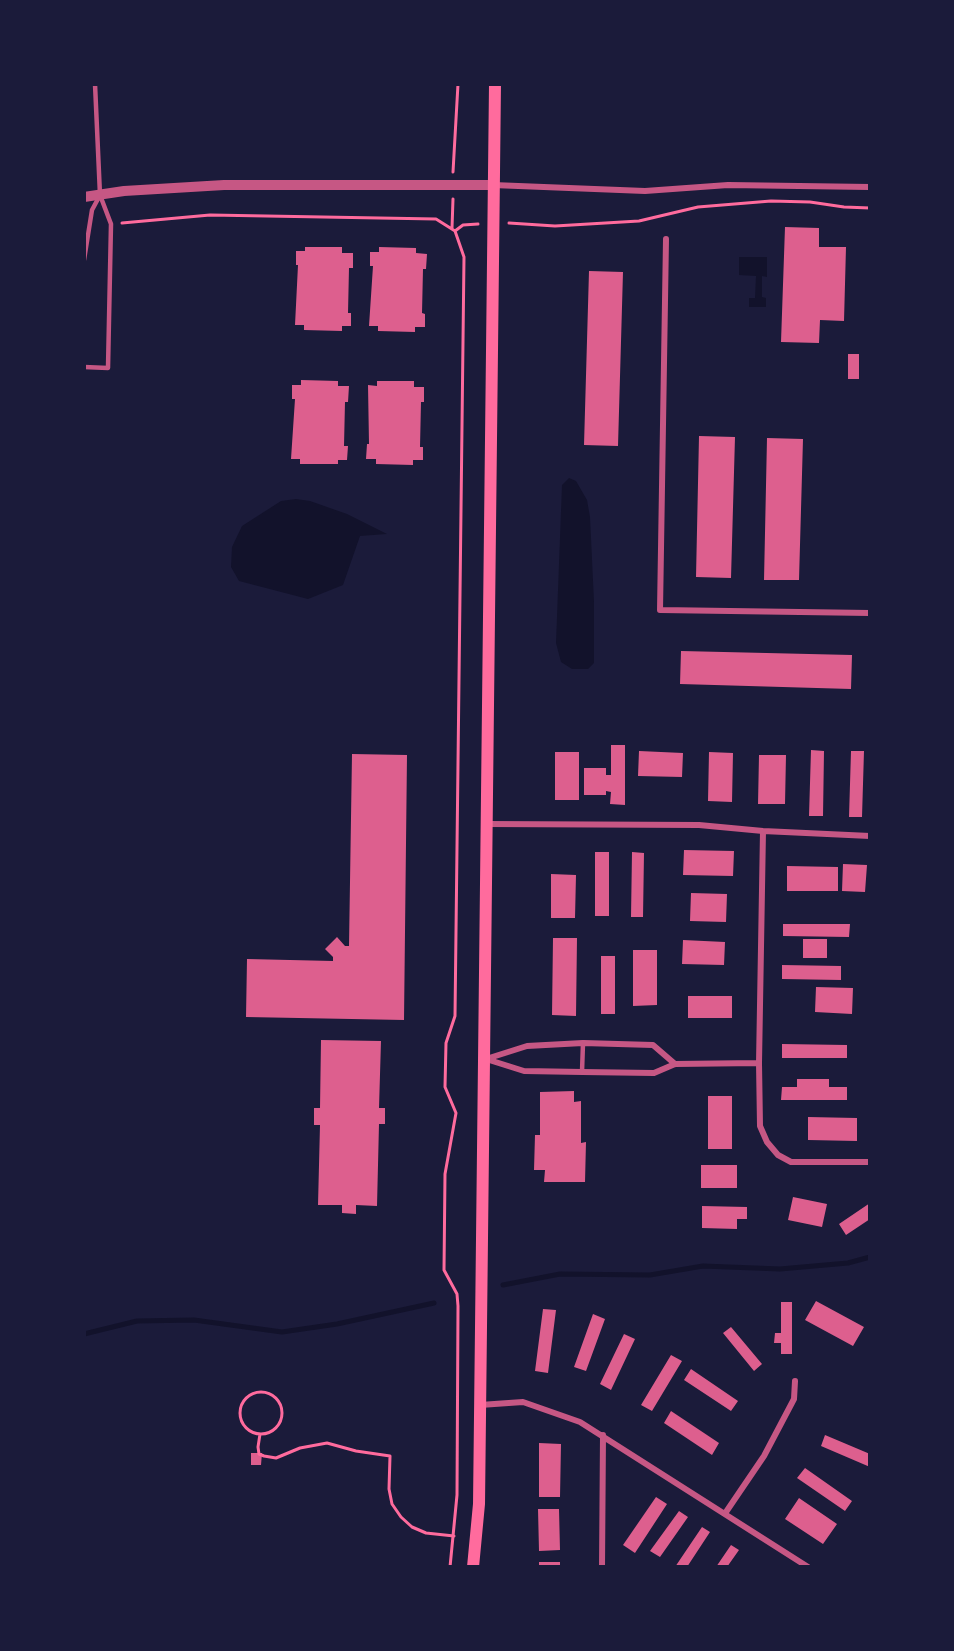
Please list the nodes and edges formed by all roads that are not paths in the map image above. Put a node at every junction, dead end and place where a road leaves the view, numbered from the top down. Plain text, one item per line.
1 (95, 84) edge
2 (495, 84) edge
3 (493, 185) junction
4 (870, 187) edge
5 (100, 195) junction
6 (84, 197) edge
7 (666, 239) dead end
8 (84, 260) edge
9 (84, 367) edge
10 (870, 613) edge
11 (486, 824) junction
12 (763, 831) junction
13 (870, 836) edge
14 (583, 1043) junction
15 (486, 1059) junction
16 (759, 1063) junction
17 (675, 1064) junction
18 (582, 1072) junction
19 (870, 1162) edge
20 (795, 1381) dead end
21 (480, 1406) junction
22 (603, 1435) junction
23 (726, 1512) junction
24 (473, 1567) edge
25 (602, 1567) edge
26 (808, 1567) edge

1 - 5 lane
2 - 3 main road
3 - 4 street
3 - 5 street
3 - 11 main road
5 - 6 street
5 - 8 lane
5 - 9 lane
7 - 10 street
11 - 12 street
11 - 15 main road
12 - 13 street
12 - 16 street
14 - 15 street
14 - 17 street
14 - 18 lane
15 - 18 street
15 - 21 main road
16 - 17 street
16 - 19 street
17 - 18 street
20 - 23 street
21 - 22 street
21 - 24 main road
22 - 23 street
22 - 25 street
23 - 26 street

